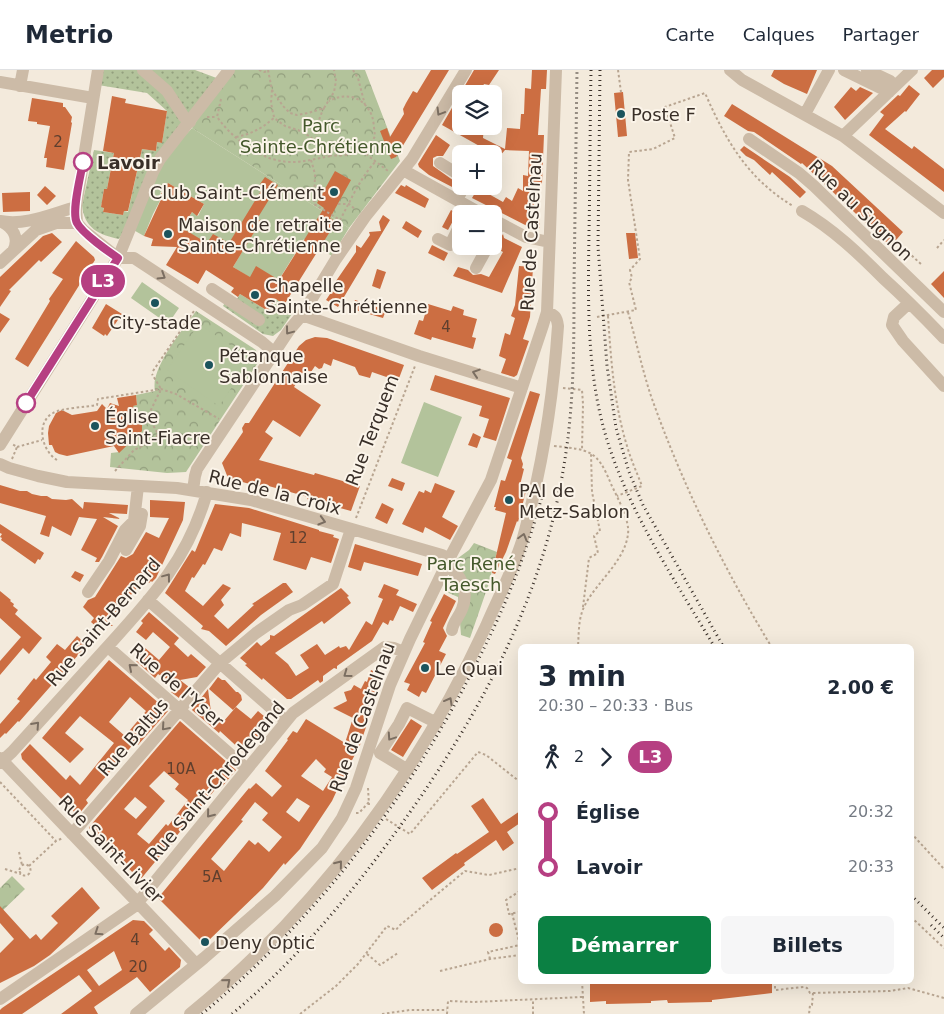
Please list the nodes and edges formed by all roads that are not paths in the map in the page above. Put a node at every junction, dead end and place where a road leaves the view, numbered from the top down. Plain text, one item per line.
1 (23, 70) edge
2 (98, 70) edge
3 (143, 70) edge
4 (229, 70) edge
5 (466, 70) edge
6 (556, 70) edge
7 (730, 70) edge
8 (829, 70) edge
9 (844, 70) edge
10 (867, 70) edge
11 (912, 70) edge
12 (0, 82) edge
13 (20, 86) junction
14 (892, 89) junction
15 (93, 98) junction
16 (805, 114) junction
17 (190, 122) junction
18 (843, 136) junction
19 (749, 139) dead end
20 (440, 163) dead end
21 (403, 170) junction
22 (452, 170) edge
23 (460, 195) edge
24 (458, 200) junction
25 (463, 205) edge
26 (76, 207) junction
27 (802, 211) road end
28 (944, 213) edge
29 (0, 221) edge
30 (77, 223) junction
31 (35, 225) junction
32 (502, 225) edge
33 (438, 239) dead end
34 (452, 241) edge
35 (549, 242) junction
36 (13, 251) junction
37 (483, 255) edge
38 (118, 258) junction
39 (0, 263) edge
40 (476, 268) dead end
41 (204, 302) junction
42 (909, 303) junction
43 (547, 312) junction
44 (944, 312) edge
45 (302, 315) junction
46 (259, 320) dead end
47 (944, 338) edge
48 (273, 354) junction
49 (944, 386) edge
50 (522, 388) junction
51 (5, 444) edge
52 (0, 464) edge
53 (141, 487) junction
54 (193, 490) junction
55 (207, 492) junction
56 (351, 529) junction
57 (126, 550) dead end
58 (448, 562) junction
59 (88, 592) dead end
60 (148, 600) junction
61 (452, 630) dead end
62 (108, 646) junction
63 (404, 652) junction
64 (220, 664) junction
65 (180, 710) junction
66 (286, 721) junction
67 (437, 723) junction
68 (1, 761) edge
69 (246, 769) junction
70 (408, 770) junction
71 (72, 834) junction
72 (138, 903) junction
73 (196, 964) junction
74 (0, 999) edge
75 (136, 1014) edge
76 (190, 1014) edge

1 - 13 street
2 - 15 street
3 - 17 street
4 - 17 street
5 -> 21 street
6 - 35 street, Rue de Castelnau
7 - 16 street
8 - 16 street
9 - 14 street
10 - 14 street
11 - 14 street
12 - 13 street
13 - 15 street
14 - 18 street
15 - 26 street
16 - 18 street
17 - 38 street
18 - 28 street
19 - 44 street, Rue au Sugnon
20 - 22 street
21 - 24 street
21 - 45 street
23 - 24 street
24 - 25 street
26 - 30 street
26 - 31 street
27 - 42 street
29 - 31 street
29 - 36 street
30 - 31 street
30 - 38 street
31 - 36 street
32 - 35 street
33 - 34 street
35 - 43 street, Rue de Castelnau
36 - 39 street
37 - 40 street
38 -> 41 street
38 - 51 street
41 - 46 street
41 - 48 street
42 - 47 street
42 - 49 street
43 - 50 street, Rue de Castelnau
67 -> 43 street
45 -> 48 street
50 -> 45 street
48 - 54 street
50 - 58 street, Rue de Castelnau
52 - 53 street, Rue de la Croix
53 - 54 street, Rue de la Croix
53 - 57 street
53 - 59 street
54 - 55 street, Rue de la Croix
55 -> 56 street, Rue de la Croix
60 -> 55 street, Rue Saint-Bernard
56 - 58 street, Rue de la Croix
56 - 64 street
58 - 61 street
58 - 63 street, Rue de Castelnau
60 - 62 street, Rue Saint-Bernard
60 - 64 street
65 -> 62 street, Rue de l'Yser
68 -> 62 street, Rue Saint-Bernard
63 -> 66 street, Rue Saint-Chrodegand
63 - 73 street, Rue de Castelnau
64 - 65 street, Rue Baltus
64 - 66 street
65 - 69 street, Rue de l'Yser
65 -> 71 street, Rue Baltus
66 - 69 street, Rue Saint-Chrodegand
67 - 70 street
67 -> 70 street
68 - 71 street, Rue Saint-Livier
69 -> 72 street, Rue Saint-Chrodegand
76 -> 70 street
71 - 72 street, Rue Saint-Livier
72 - 73 street, Rue Saint-Livier
72 -> 74 street, Rue Saint-Chrodegand
73 - 75 street, Rue de Castelnau

